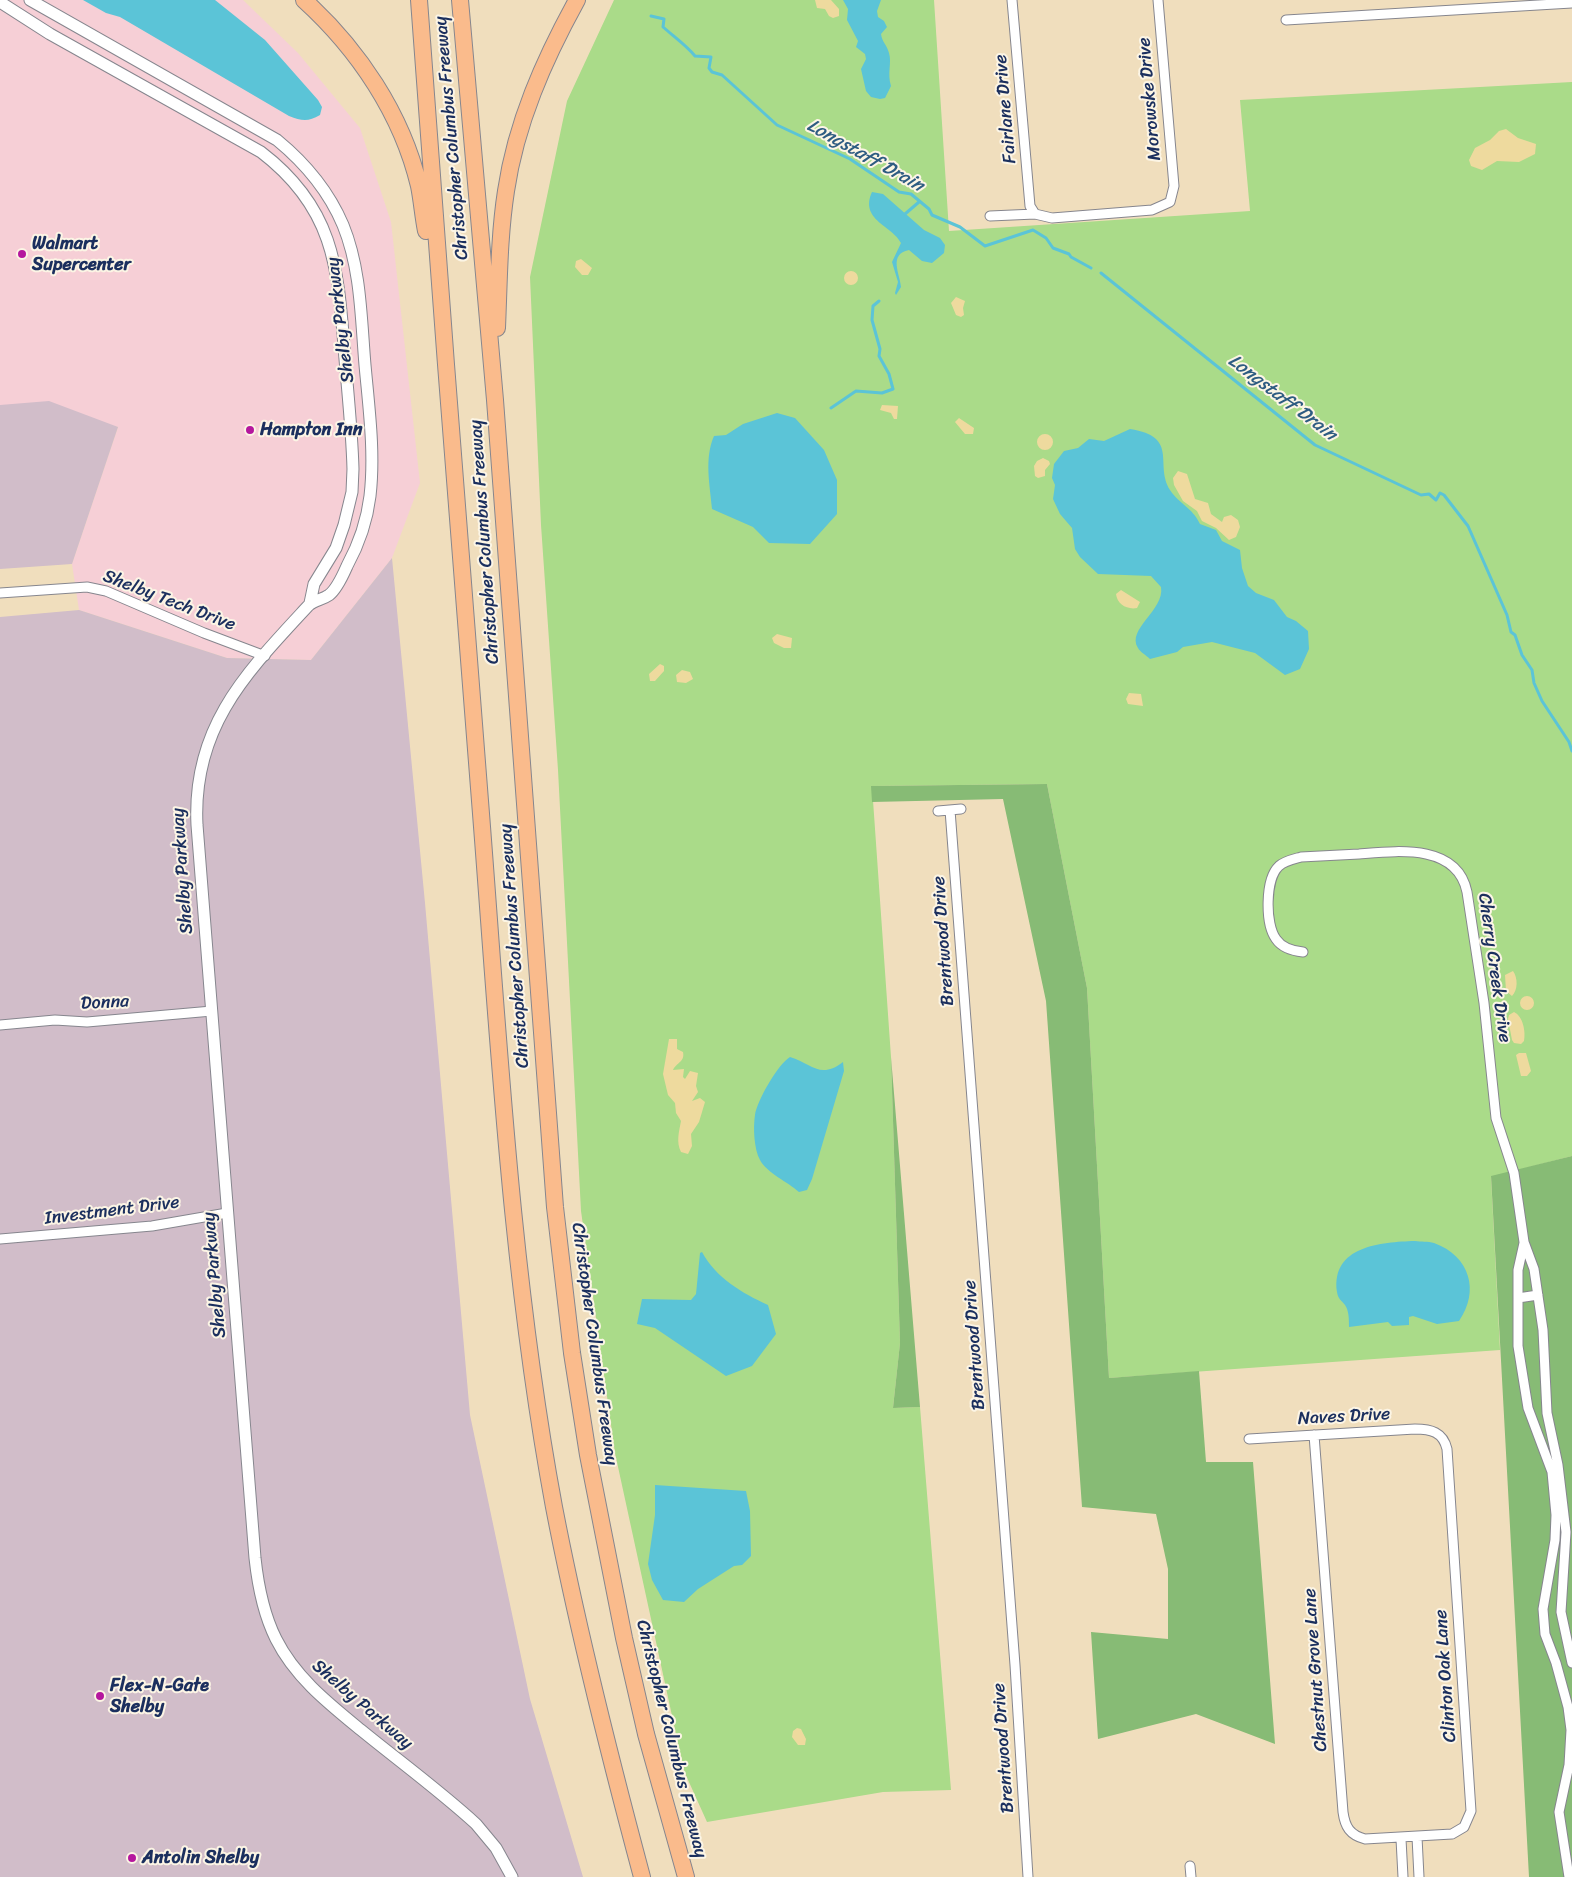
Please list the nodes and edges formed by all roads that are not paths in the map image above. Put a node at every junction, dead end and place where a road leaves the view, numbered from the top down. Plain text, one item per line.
1 (30, 0) edge
2 (304, 0) edge
3 (419, 0) edge
4 (460, 0) edge
5 (577, 0) edge
6 (1012, 0) edge
7 (1158, 0) edge
8 (0, 2) edge
9 (1572, 3) edge
10 (1286, 20) dead end
11 (96, 37) junction
12 (75, 48) junction
13 (1034, 214) junction
14 (990, 216) dead end
15 (445, 362) junction
16 (495, 400) junction
17 (353, 482) junction
18 (370, 497) junction
19 (0, 593) edge
20 (310, 603) junction
21 (266, 656) junction
22 (961, 809) dead end
23 (950, 810) junction
24 (938, 811) dead end
25 (1303, 952) dead end
26 (212, 1011) junction
27 (0, 1025) edge
28 (227, 1214) junction
29 (0, 1240) edge
30 (1524, 1242) junction
31 (1538, 1295) junction
32 (1518, 1298) junction
33 (1439, 1434) joint
34 (1314, 1435) junction
35 (1249, 1439) dead end
36 (1555, 1472) junction
37 (1572, 1663) edge
38 (1570, 1712) edge
39 (1417, 1838) junction
40 (1401, 1839) junction
41 (1190, 1866) dead end
42 (1570, 1872) edge
43 (512, 1877) edge
44 (642, 1877) edge
45 (686, 1877) edge
46 (1028, 1877) edge
47 (1191, 1877) edge
48 (1403, 1877) edge
49 (1419, 1877) edge

1 - 11 street, Shelby Parkway
2 - 15 highway
3 - 15 highway, Christopher Columbus Freeway
4 - 16 highway, Christopher Columbus Freeway
5 - 16 highway
6 - 13 street, Fairlane Drive
7 - 13 street, Morowske Drive
8 - 12 street, Shelby Parkway
9 - 10 street
11 - 12 street
11 - 18 street, Shelby Parkway
12 - 17 street, Shelby Parkway
13 - 14 street
15 - 44 highway, Christopher Columbus Freeway
16 - 45 highway, Christopher Columbus Freeway
17 - 18 street
17 - 20 street, Shelby Parkway
18 - 20 street, Shelby Parkway
19 - 21 street, Shelby Tech Drive
20 - 21 street, Shelby Parkway
21 - 26 street, Shelby Parkway
22 - 23 street
23 - 24 street
23 - 46 street, Brentwood Drive
25 - 30 street, Cherry Creek Drive
26 - 27 street, Donna
26 - 28 street, Shelby Parkway
28 - 29 street, Investment Drive
28 - 43 street, Shelby Parkway
30 - 31 street, Cherry Creek Drive
30 - 32 street, Cherry Creek Drive
31 - 32 street
31 - 36 street, Cherry Creek Drive
32 - 36 street, Cherry Creek Drive
33 - 34 street, Naves Drive
33 - 39 street, Clinton Oak Lane
34 - 35 street, Naves Drive
34 - 40 street, Chestnut Grove Lane
36 - 37 street, Cherry Creek Drive
36 - 38 street, Cherry Creek Drive
38 - 42 street, Cherry Creek Drive
39 - 40 street, Chestnut Grove Lane
39 - 49 street
40 - 48 street
41 - 47 street

